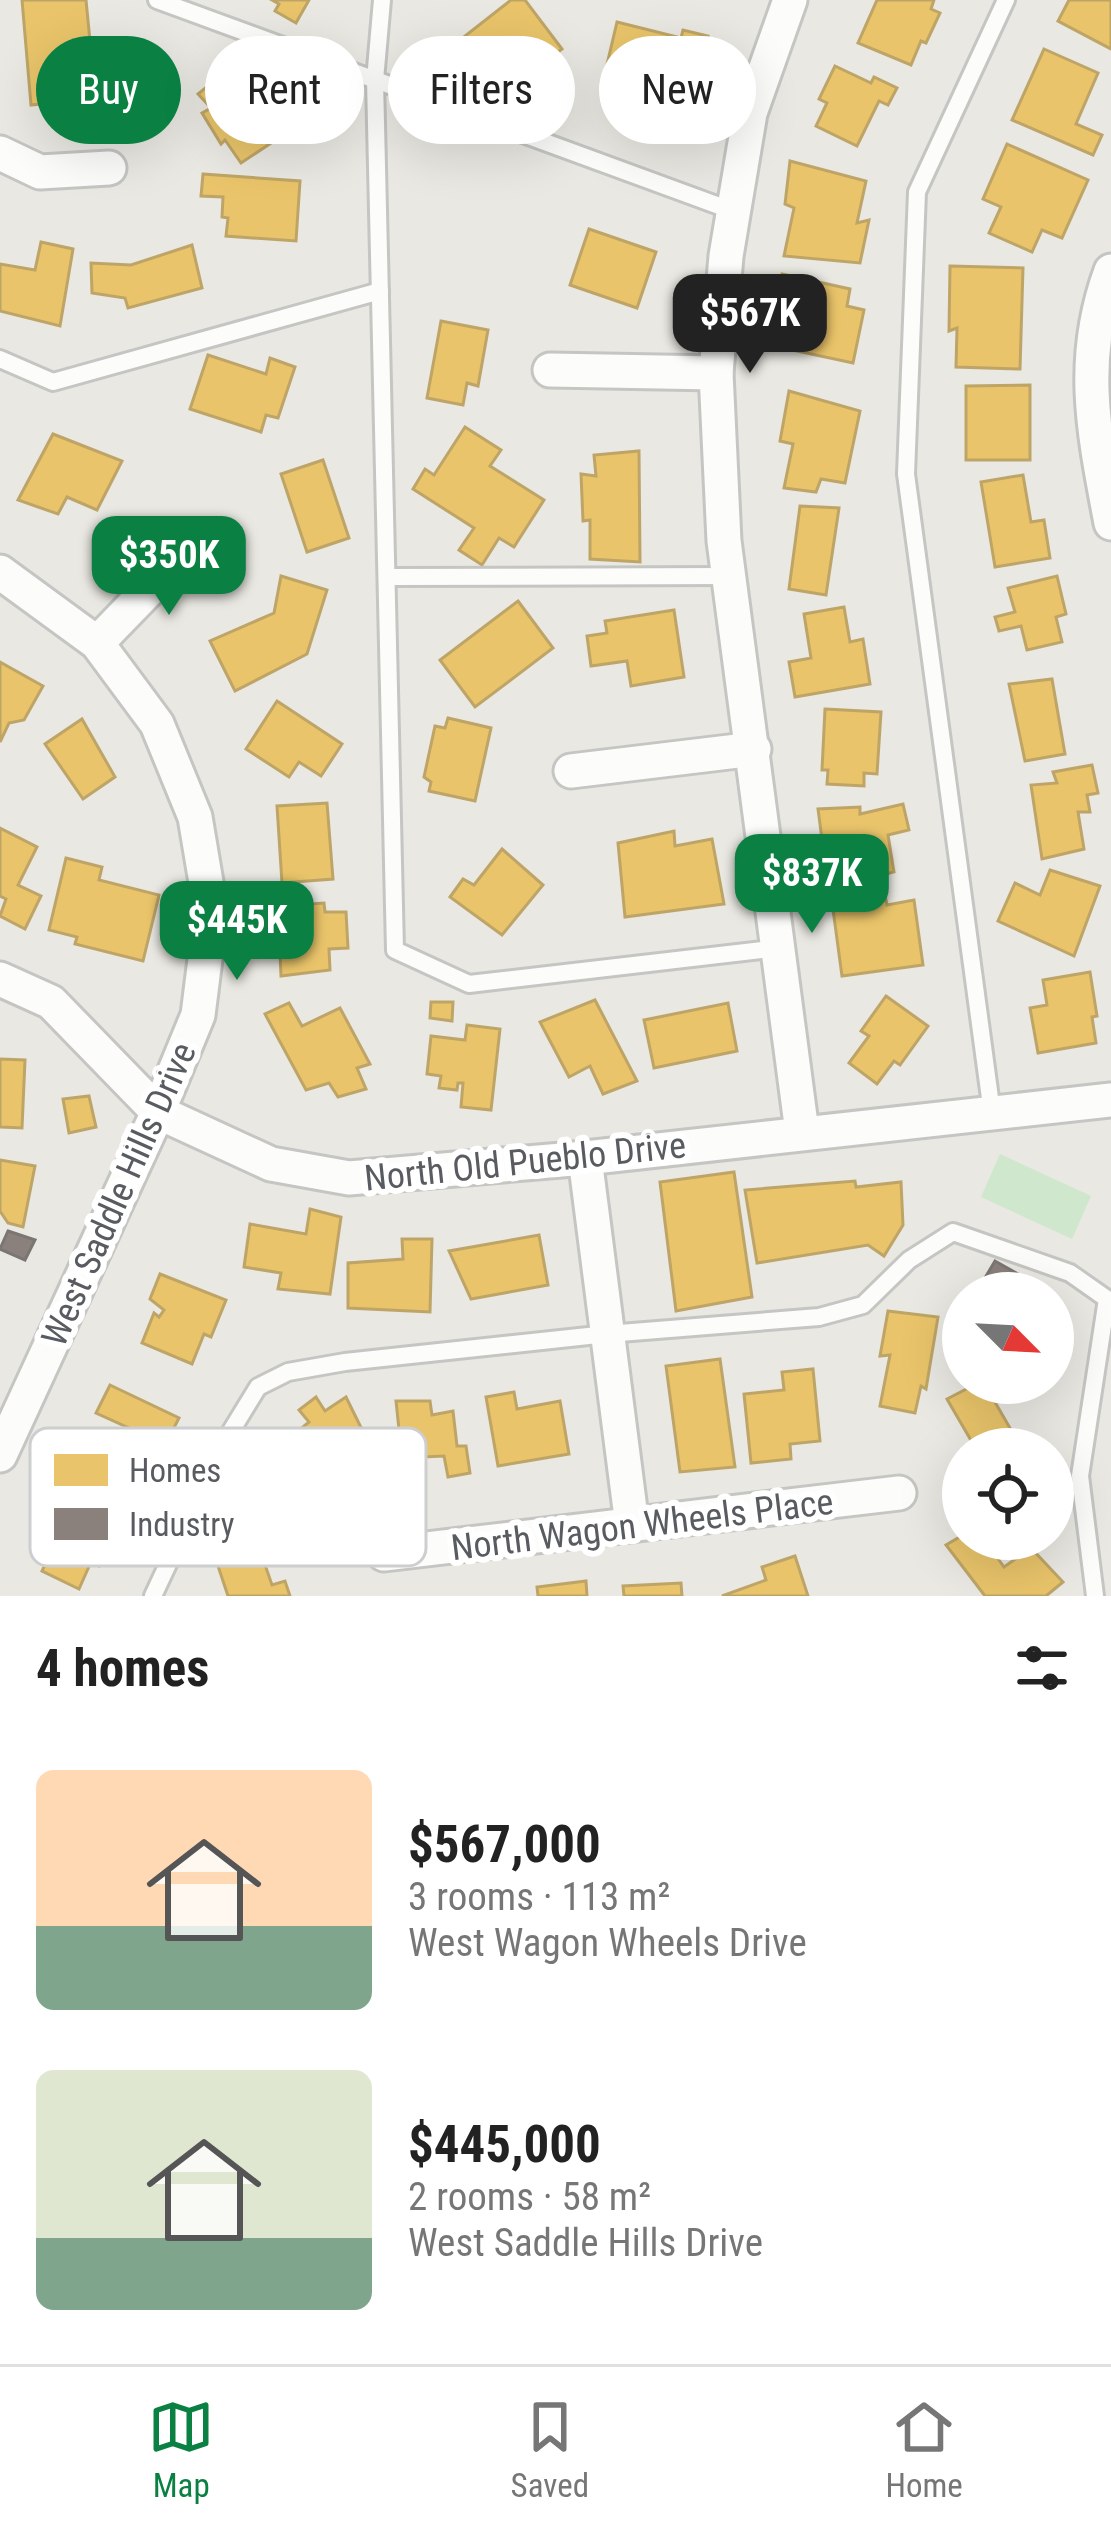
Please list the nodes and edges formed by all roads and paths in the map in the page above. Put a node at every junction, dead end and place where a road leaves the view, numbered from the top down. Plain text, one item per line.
1 (157, 0) edge
2 (382, 0) edge
3 (1006, 0) edge
4 (781, 3) edge
5 (375, 80) junction
6 (0, 153) edge
7 (110, 169) dead end
8 (733, 211) junction
9 (1111, 271) edge
10 (380, 291) junction
11 (0, 359) edge
12 (1100, 368) edge
13 (550, 370) dead end
14 (716, 373) junction
15 (1111, 523) edge
16 (190, 546) dead end
17 (0, 572) edge
18 (729, 576) junction
19 (386, 577) junction
20 (97, 643) junction
21 (754, 749) junction
22 (571, 771) dead end
23 (779, 948) junction
24 (0, 979) edge
25 (1111, 1100) edge
26 (158, 1112) junction
27 (992, 1113) junction
28 (802, 1132) junction
29 (585, 1158) junction
30 (608, 1334) junction
31 (233, 1428) edge
32 (0, 1455) edge
33 (899, 1493) dead end
34 (632, 1525) junction
35 (426, 1549) edge
36 (167, 1566) edge
37 (153, 1596) edge
38 (1095, 1596) edge

1 - 5 lane
2 - 5 lane
3 - 27 lane
4 - 8 street
5 - 8 lane
5 - 10 lane
6 - 7 street
8 - 14 street
9 - 12 street
10 - 11 lane
10 - 19 lane
12 - 15 street
13 - 14 street
14 - 18 street
16 - 20 street
17 - 20 street, West Saddle Hills Drive
18 - 19 lane
18 - 21 street
19 - 23 lane
20 - 26 street, West Saddle Hills Drive
21 - 22 street
21 - 23 street
23 - 28 street
24 - 26 street, North Old Pueblo Drive
25 - 27 street, North Old Pueblo Drive
26 - 29 street, North Old Pueblo Drive
26 - 32 street, West Saddle Hills Drive
27 - 28 street, North Old Pueblo Drive
28 - 29 street, North Old Pueblo Drive
29 - 30 street
30 - 31 lane
30 - 34 street
30 - 38 lane
33 - 34 street, North Wagon Wheels Place
34 - 35 street, North Wagon Wheels Place
36 - 37 lane

